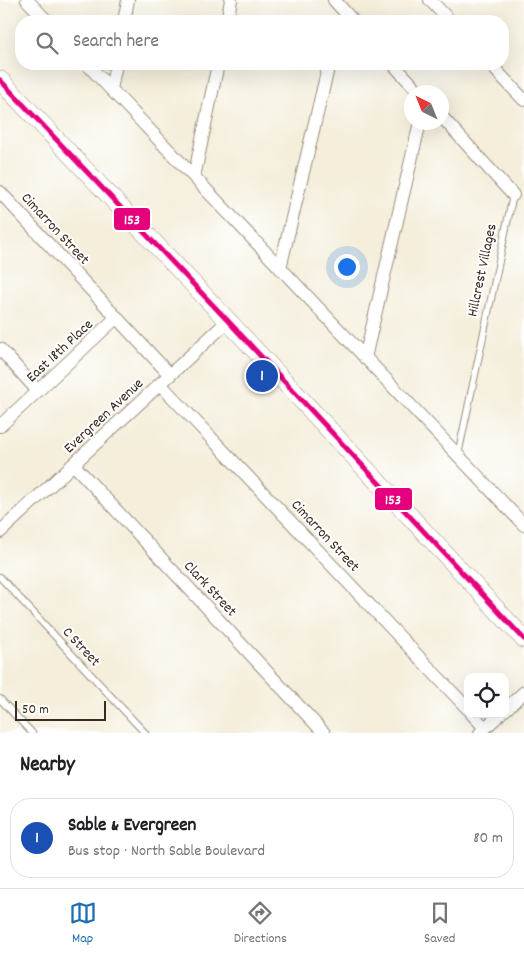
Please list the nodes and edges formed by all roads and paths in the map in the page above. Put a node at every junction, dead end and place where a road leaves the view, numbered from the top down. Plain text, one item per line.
1 (27, 0) edge
2 (128, 0) edge
3 (231, 0) edge
4 (430, 0) edge
5 (41, 15) edge
6 (125, 15) edge
7 (228, 15) edge
8 (444, 15) edge
9 (93, 70) edge
10 (115, 70) edge
11 (217, 70) edge
12 (328, 70) edge
13 (399, 70) edge
14 (496, 70) edge
15 (0, 80) edge
16 (412, 85) edge
17 (111, 89) junction
18 (523, 97) edge
19 (449, 125) edge
20 (418, 130) edge
21 (194, 177) junction
22 (0, 192) edge
23 (513, 195) joint
24 (280, 268) junction
25 (117, 317) junction
26 (228, 321) junction
27 (0, 349) edge
28 (365, 358) junction
29 (165, 380) junction
30 (38, 391) junction
31 (0, 426) edge
32 (458, 456) junction
33 (74, 464) junction
34 (524, 525) edge
35 (0, 532) edge
36 (0, 577) edge
37 (524, 639) edge
38 (524, 692) edge
39 (0, 699) edge
40 (464, 705) edge
41 (509, 706) edge
42 (475, 718) edge
43 (496, 718) edge
44 (483, 730) edge
45 (32, 733) edge
46 (145, 733) edge
47 (324, 733) edge

1 - 5 street
2 - 6 street
3 - 7 street
4 - 8 street
9 - 17 street
10 - 17 street
11 - 21 street
12 - 24 street
13 - 16 street
14 - 18 street
15 - 26 street
17 - 21 street
19 - 23 street, Hillcrest Villages
20 - 28 street
21 - 24 street
22 - 25 street, Cimarron Street
23 - 32 lane, Hillcrest Villages
24 - 28 street
25 - 29 street, Cimarron Street
25 - 30 street, East 18th Place
26 - 29 street, Evergreen Avenue
26 - 37 street
27 - 30 street
28 - 32 street
29 - 33 street, Evergreen Avenue
29 - 40 street, Cimarron Street
30 - 31 street, East 18th Place
32 - 34 street
33 - 35 street, Evergreen Avenue
33 - 47 street, Clark Street
36 - 46 lane, C Street
38 - 41 street
39 - 45 lane
42 - 44 street
43 - 44 street

